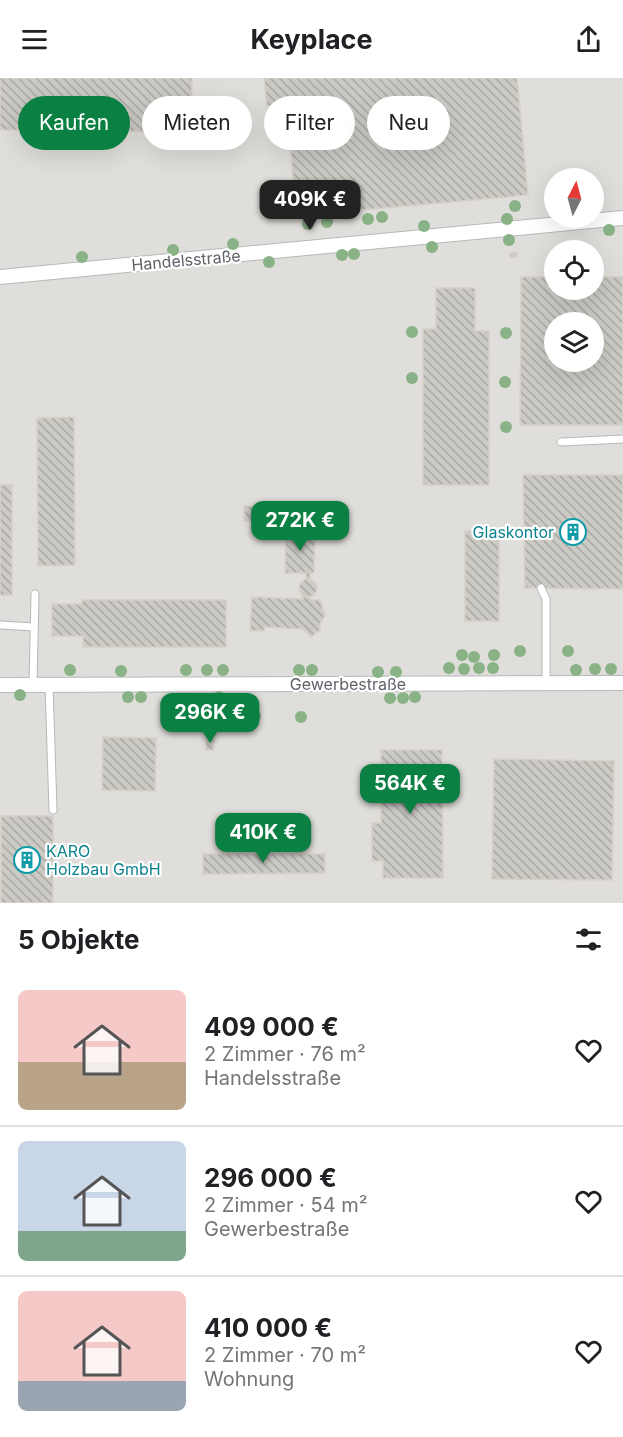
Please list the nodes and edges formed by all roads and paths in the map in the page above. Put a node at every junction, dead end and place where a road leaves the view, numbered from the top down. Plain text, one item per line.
1 (623, 218) edge
2 (0, 277) edge
3 (623, 439) edge
4 (561, 442) dead end
5 (540, 588) dead end
6 (35, 594) dead end
7 (0, 625) edge
8 (34, 627) junction
9 (623, 683) edge
10 (546, 684) junction
11 (0, 685) edge
12 (33, 685) junction
13 (49, 685) junction
14 (53, 810) dead end

1 - 2 street, Handelsstraße
3 - 4 lane
5 - 10 lane
6 - 8 lane
7 - 8 lane
8 - 12 lane
9 - 10 street, Gewerbestraße
10 - 13 street, Gewerbestraße
11 - 12 street, Gewerbestraße
12 - 13 street, Gewerbestraße
13 - 14 lane

